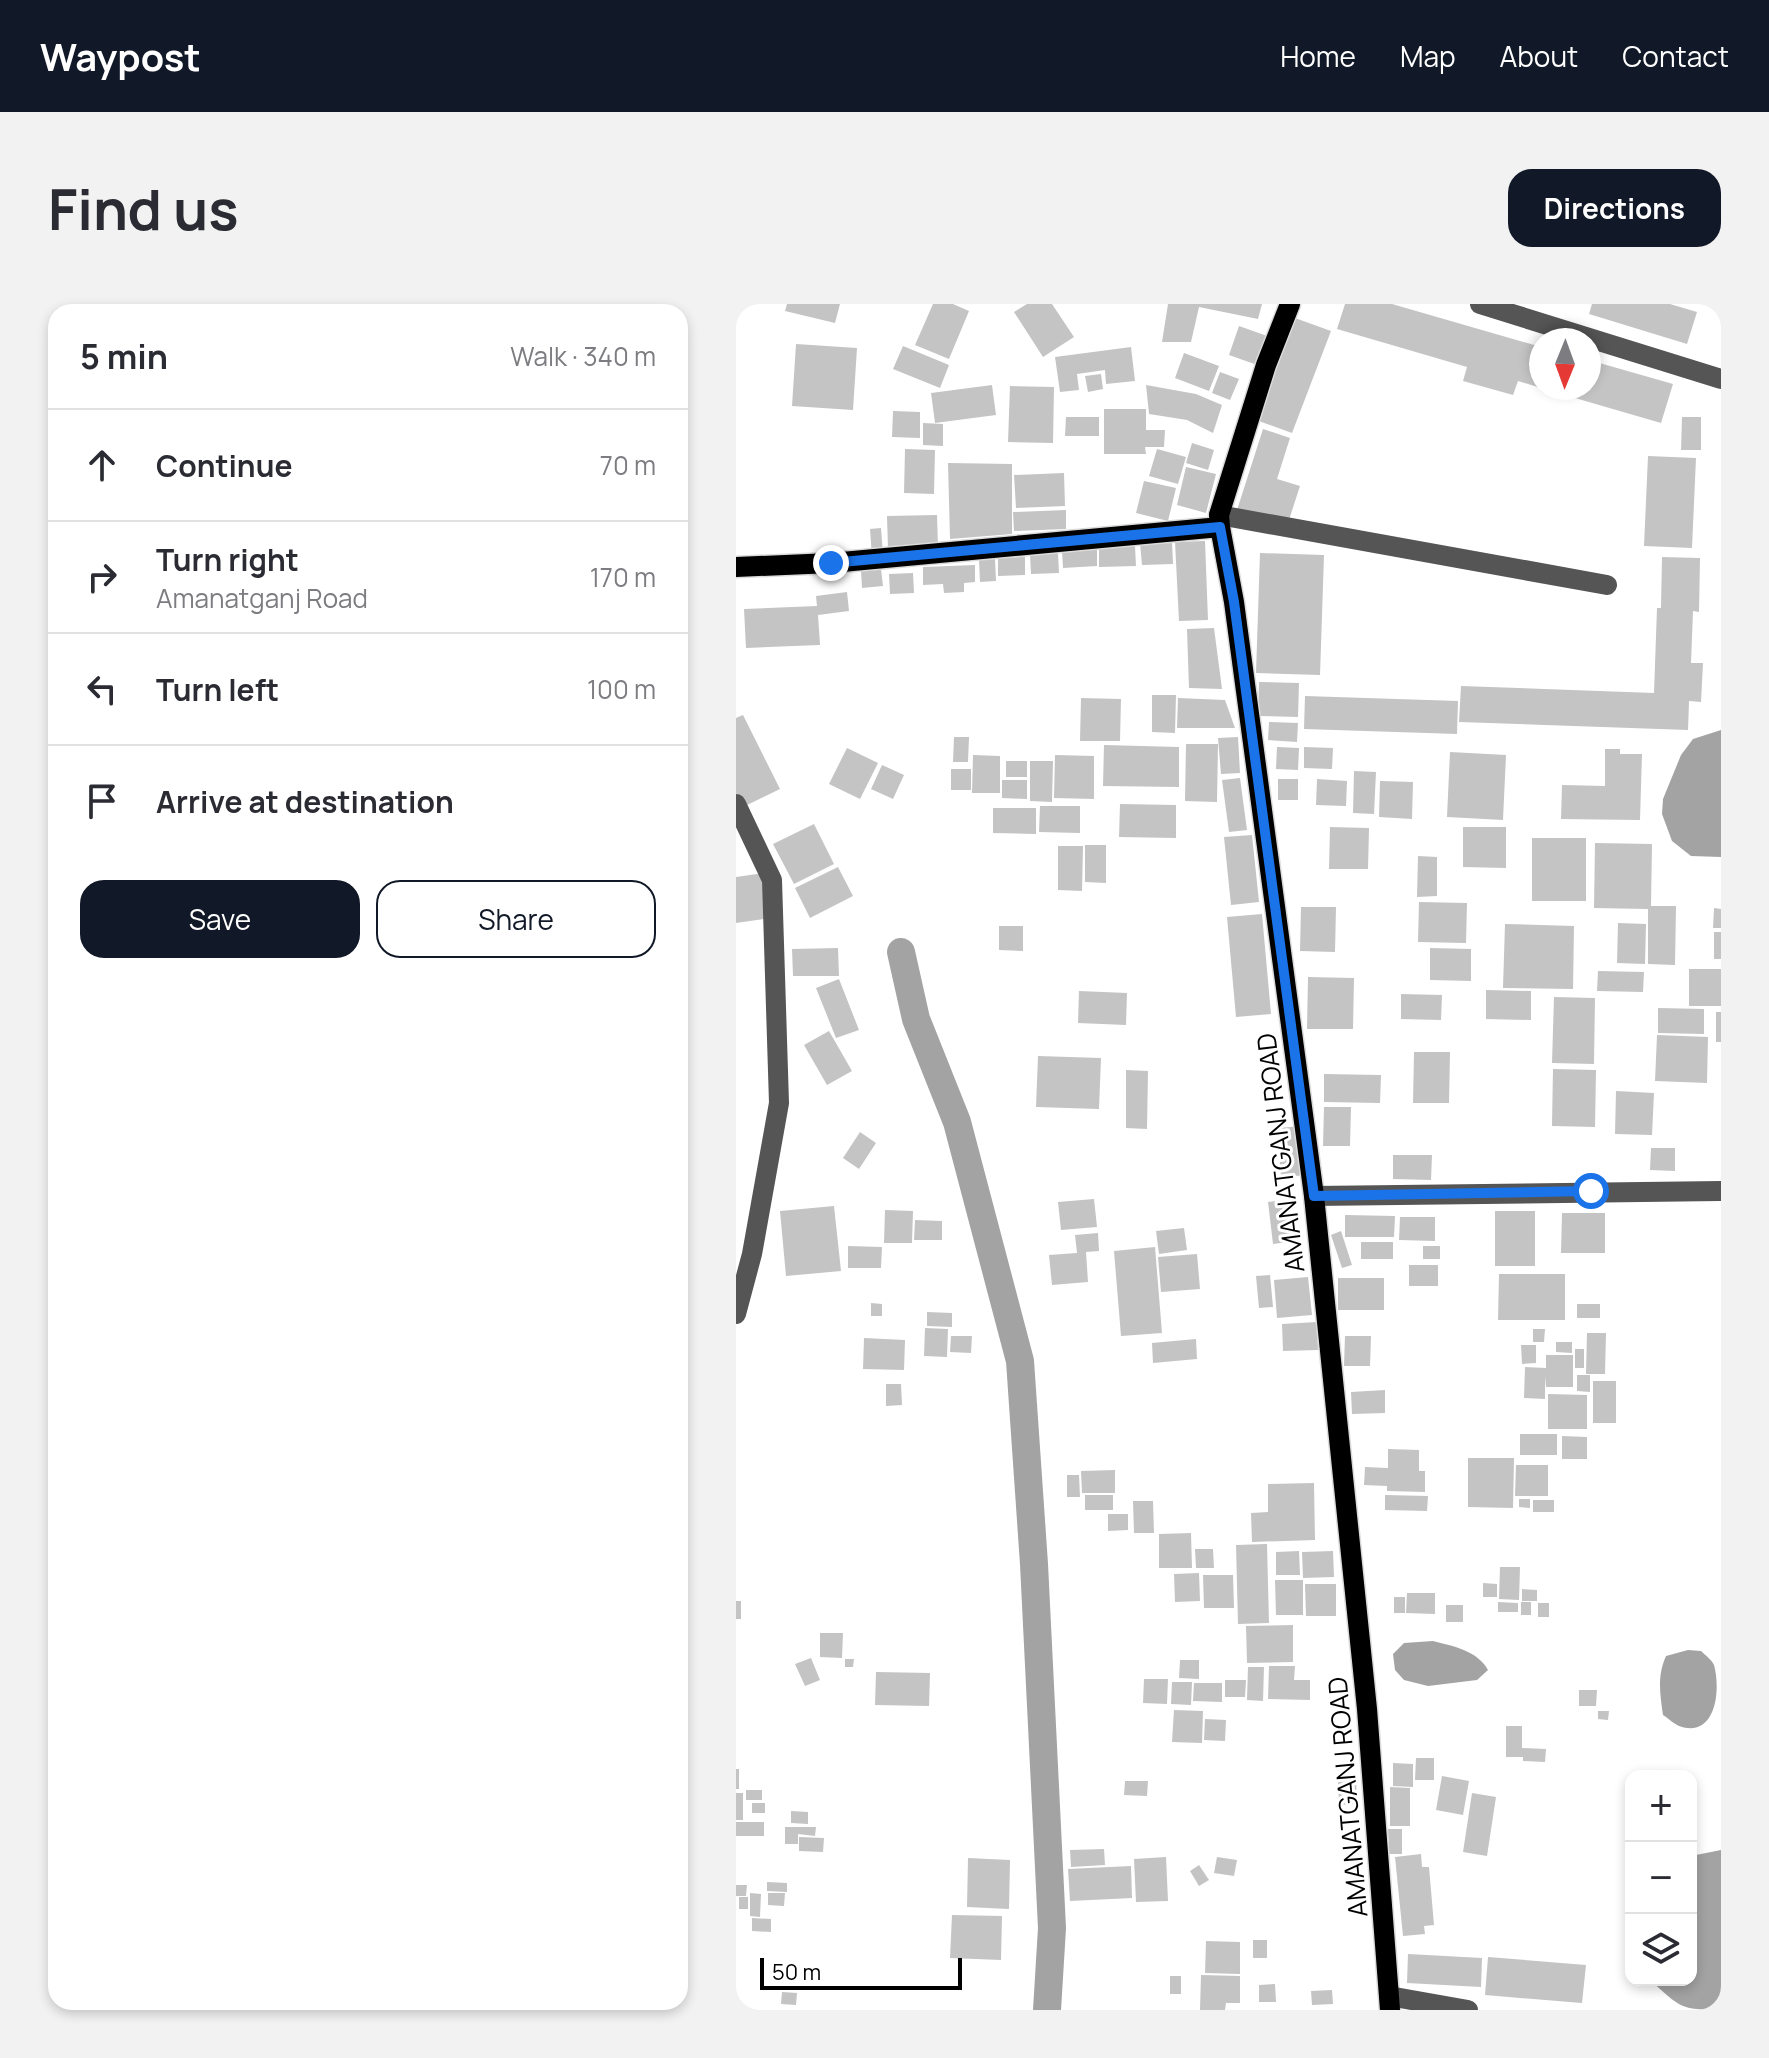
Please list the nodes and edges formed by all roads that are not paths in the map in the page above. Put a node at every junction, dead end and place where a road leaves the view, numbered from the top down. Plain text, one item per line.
1 (1290, 304) edge
2 (1480, 304) edge
3 (1721, 379) edge
4 (1220, 521) junction
5 (736, 567) edge
6 (1607, 585) dead end
7 (736, 804) edge
8 (1721, 1191) edge
9 (1314, 1196) junction
10 (736, 1314) edge
11 (1390, 2003) edge
12 (1468, 2010) edge

1 - 4 main road, AMANATGANJ ROAD
2 - 3 street
4 - 5 main road
4 - 6 street
4 - 9 main road, AMANATGANJ ROAD
7 - 10 street
8 - 9 street
9 - 11 main road, AMANATGANJ ROAD
11 - 12 street

